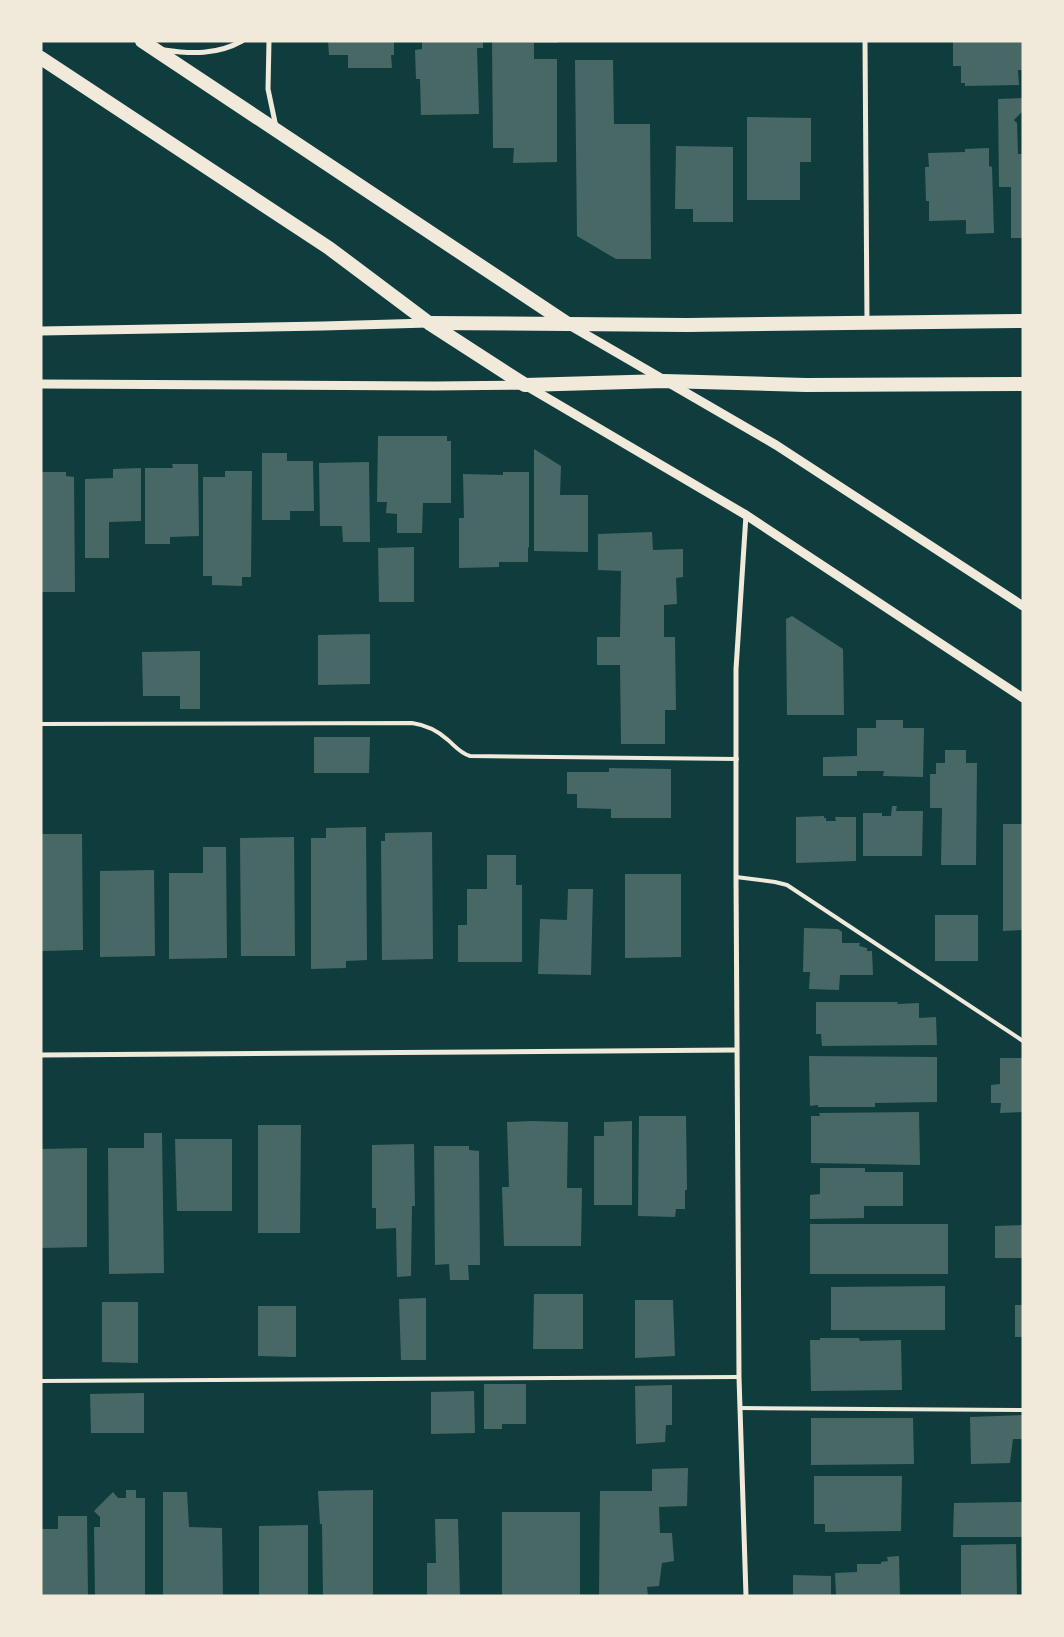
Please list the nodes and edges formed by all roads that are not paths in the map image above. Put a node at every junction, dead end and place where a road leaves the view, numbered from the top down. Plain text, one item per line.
1 (242, 41) edge
2 (269, 41) edge
3 (865, 41) edge
4 (148, 45) edge
5 (41, 58) edge
6 (277, 129) junction
7 (1023, 321) edge
8 (429, 322) junction
9 (867, 322) junction
10 (569, 325) junction
11 (41, 331) edge
12 (664, 381) junction
13 (41, 384) edge
14 (1023, 384) edge
15 (525, 385) junction
16 (746, 515) junction
17 (1023, 606) edge
18 (1023, 698) edge
19 (41, 724) edge
20 (737, 759) junction
21 (736, 877) junction
22 (1023, 1041) edge
23 (736, 1050) junction
24 (41, 1055) edge
25 (739, 1377) junction
26 (41, 1382) edge
27 (740, 1408) junction
28 (1023, 1410) edge
29 (746, 1596) edge

1 - 4 street
2 - 6 street
3 - 9 street
4 - 6 highway
5 - 8 highway
6 - 10 highway
7 - 9 highway
8 - 10 highway
8 - 11 street
8 - 15 highway
9 - 10 highway
10 - 12 street
12 - 14 highway
12 - 15 highway
12 - 17 street
13 - 15 street
15 - 16 street
16 - 18 street
16 - 20 street
19 - 20 lane
20 - 21 street
21 - 22 lane
21 - 23 street
23 - 24 street
23 - 25 street
25 - 26 lane
25 - 27 street
27 - 28 lane
27 - 29 street

